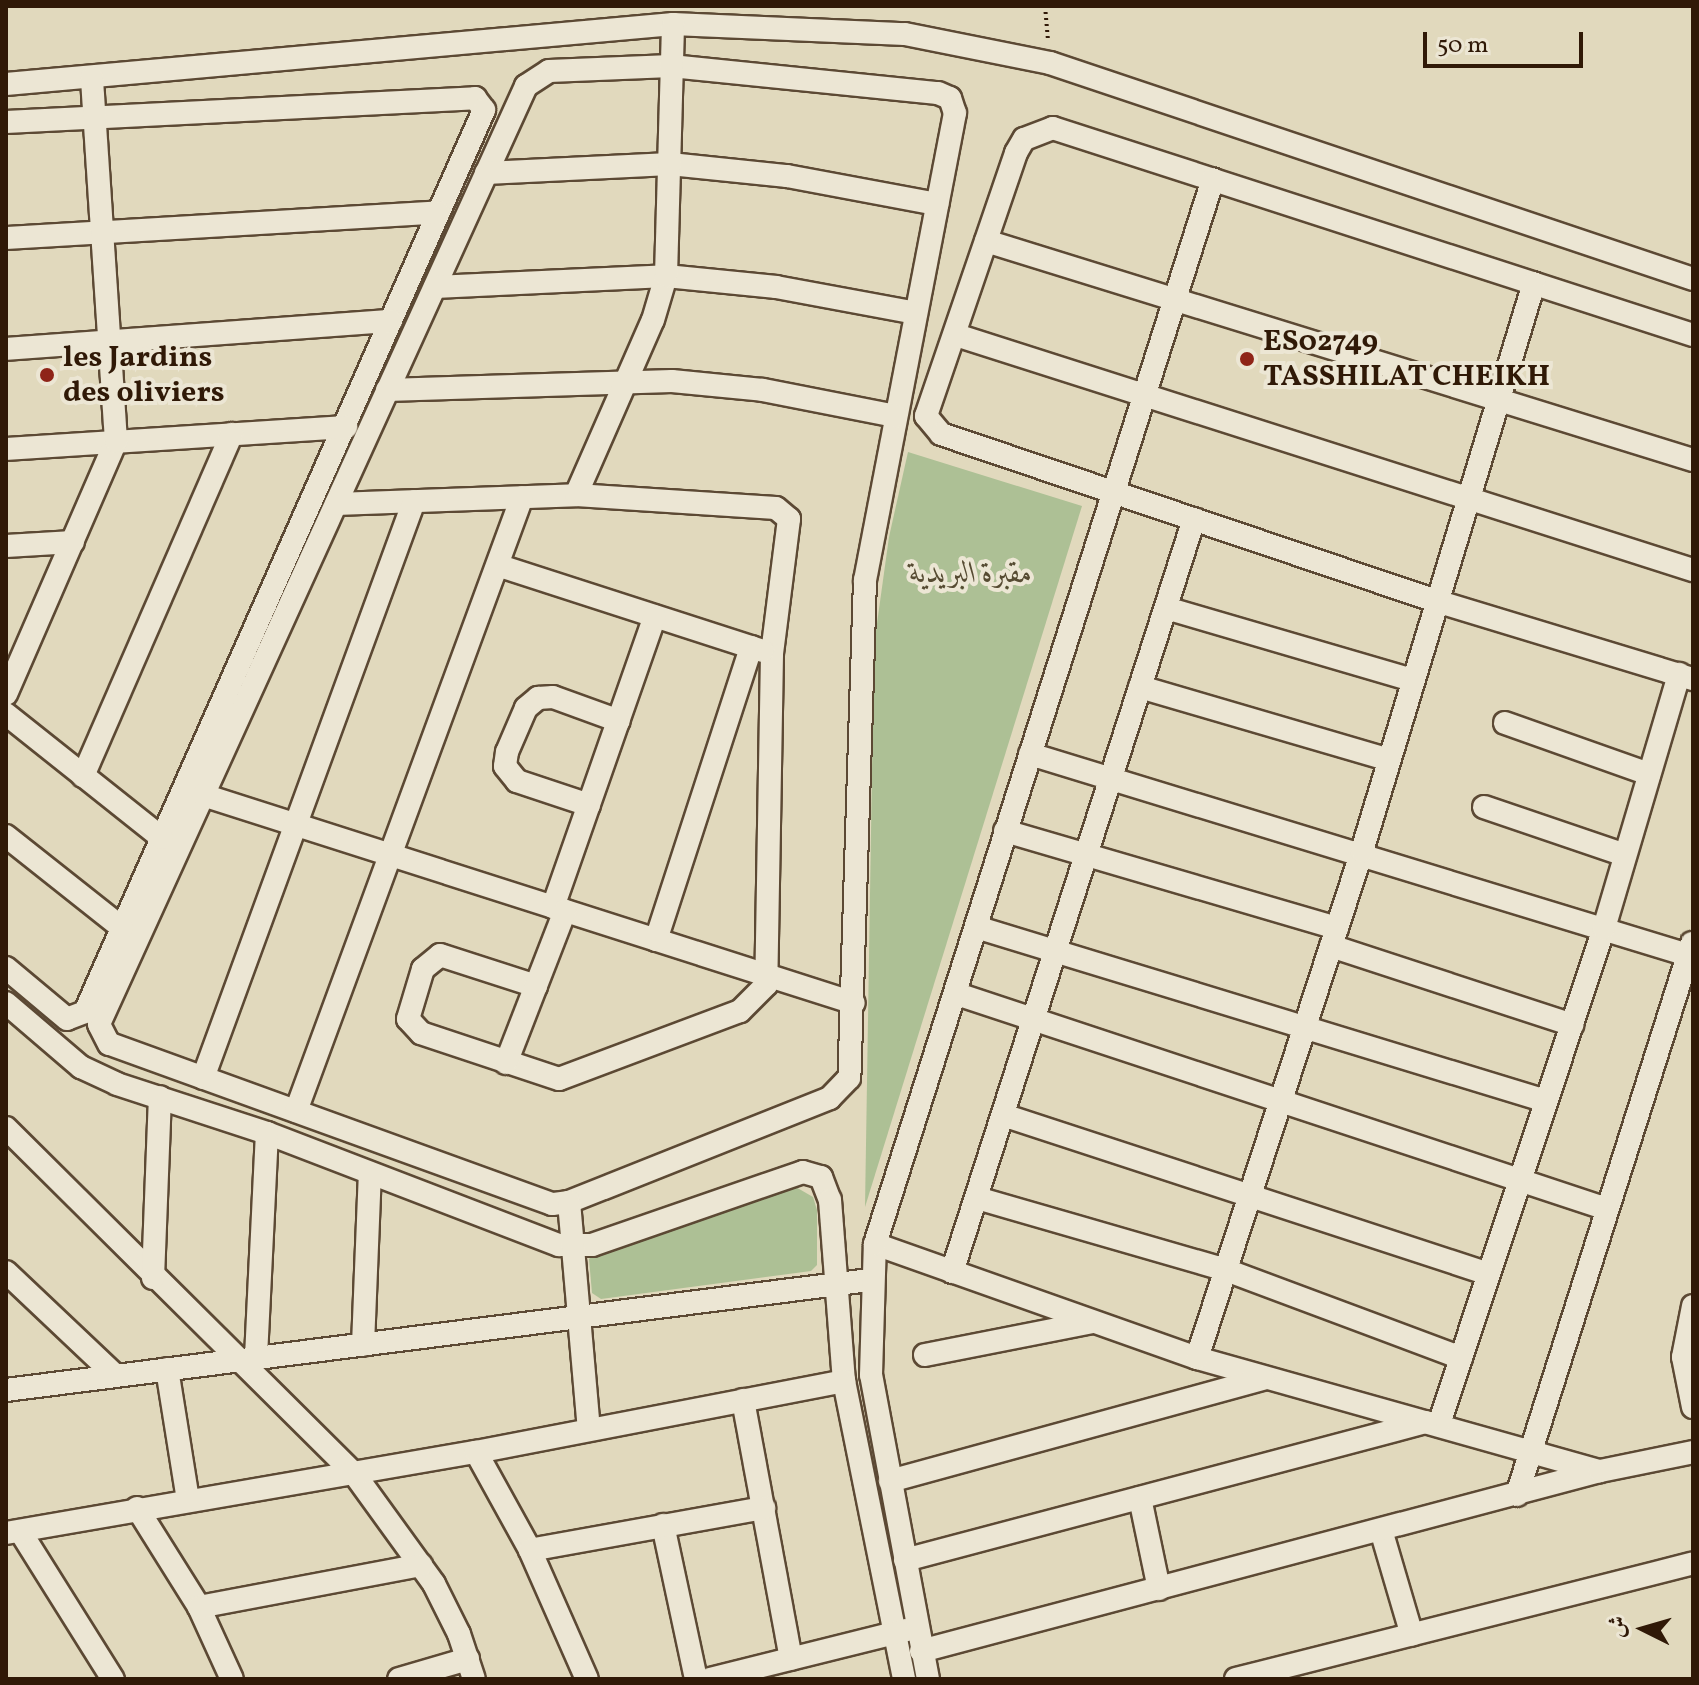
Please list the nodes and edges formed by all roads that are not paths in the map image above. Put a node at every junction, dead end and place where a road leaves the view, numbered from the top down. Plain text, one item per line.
1 (673, 24) junction
2 (671, 66) junction
3 (92, 78) junction
4 (6, 84) edge
5 (95, 116) junction
6 (6, 122) edge
7 (670, 164) junction
8 (486, 173) junction
9 (1213, 179) junction
10 (937, 204) junction
11 (438, 212) junction
12 (103, 232) junction
13 (6, 238) edge
14 (986, 241) junction
15 (666, 276) junction
16 (1693, 279) edge
17 (1534, 283) junction
18 (435, 287) junction
19 (1174, 300) junction
20 (916, 313) junction
21 (391, 321) junction
22 (956, 335) junction
23 (1693, 335) edge
24 (110, 341) junction
25 (6, 349) edge
26 (626, 380) junction
27 (387, 390) junction
28 (1146, 397) junction
29 (1496, 403) junction
30 (895, 416) junction
31 (346, 427) junction
32 (232, 434) junction
33 (116, 441) junction
34 (6, 449) edge
35 (1693, 460) edge
36 (1114, 492) junction
37 (576, 495) junction
38 (522, 497) junction
39 (1467, 500) junction
40 (414, 501) junction
41 (336, 504) junction
42 (1194, 519) junction
43 (73, 542) junction
44 (6, 546) edge
45 (500, 566) junction
46 (1693, 570) edge
47 (1436, 601) junction
48 (1166, 608) junction
49 (655, 616) junction
50 (761, 651) junction
51 (1686, 677) edge
52 (1413, 680) junction
53 (1140, 687) junction
54 (6, 694) edge
55 (6, 714) edge
56 (619, 721) junction
57 (1505, 723) dead end
58 (1030, 754) junction
59 (1389, 760) junction
60 (1649, 774) junction
61 (83, 776) junction
62 (1112, 777) junction
63 (203, 795) junction
64 (589, 805) junction
65 (1484, 807) dead end
66 (296, 825) junction
67 (1005, 831) junction
68 (6, 836) edge
69 (162, 838) junction
70 (1362, 851) junction
71 (1087, 855) junction
72 (1625, 855) junction
73 (392, 856) junction
74 (559, 909) junction
75 (976, 927) junction
76 (122, 928) junction
77 (1604, 928) junction
78 (1334, 937) junction
79 (656, 940) junction
80 (1691, 948) edge
81 (1056, 951) junction
82 (6, 968) edge
83 (769, 976) junction
84 (536, 986) junction
85 (957, 994) junction
86 (6, 1003) edge
87 (854, 1003) junction
88 (1034, 1019) junction
89 (1572, 1025) junction
90 (1305, 1027) junction
91 (506, 1063) junction
92 (203, 1078) junction
93 (160, 1097) junction
94 (1281, 1101) junction
95 (1546, 1101) junction
96 (296, 1111) junction
97 (1003, 1115) junction
98 (6, 1128) edge
99 (267, 1133) junction
100 (370, 1173) junction
101 (1521, 1180) junction
102 (1249, 1197) junction
103 (977, 1198) junction
104 (569, 1202) junction
105 (1607, 1209) junction
106 (875, 1244) junction
107 (573, 1247) junction
108 (1226, 1270) junction
109 (6, 1272) edge
110 (952, 1272) junction
111 (1489, 1274) junction
112 (153, 1278) junction
113 (870, 1280) junction
114 (835, 1286) junction
115 (1693, 1306) edge
116 (577, 1316) junction
117 (1094, 1322) junction
118 (363, 1345) junction
119 (925, 1355) dead end
120 (249, 1357) junction
121 (1197, 1358) junction
122 (1461, 1358) junction
123 (167, 1369) junction
124 (116, 1376) junction
125 (1264, 1378) junction
126 (844, 1381) junction
127 (6, 1390) edge
128 (743, 1400) junction
129 (1693, 1407) edge
130 (1434, 1423) junction
131 (589, 1429) junction
132 (476, 1452) junction
133 (1530, 1452) junction
134 (1693, 1452) edge
135 (1600, 1471) junction
136 (353, 1472) junction
137 (890, 1481) junction
138 (1517, 1495) junction
139 (1140, 1498) junction
140 (188, 1500) junction
141 (137, 1508) junction
142 (764, 1508) junction
143 (663, 1525) junction
144 (1381, 1530) junction
145 (13, 1532) edge
146 (530, 1550) junction
147 (905, 1560) junction
148 (1693, 1563) edge
149 (421, 1565) junction
150 (1159, 1589) junction
151 (199, 1607) junction
152 (917, 1628) junction
153 (894, 1633) junction
154 (1412, 1635) junction
155 (921, 1651) junction
156 (791, 1659) junction
157 (471, 1669) edge
158 (113, 1679) edge
159 (232, 1679) edge
160 (399, 1679) edge
161 (587, 1679) edge
162 (696, 1679) edge
163 (710, 1679) edge
164 (904, 1679) edge
165 (928, 1679) edge
166 (1236, 1679) edge

1 - 2 street
1 - 3 street
1 - 16 street
2 - 7 street
2 - 8 street
2 - 10 street
3 - 4 street
3 - 5 street
5 - 6 street
5 - 11 street
5 - 12 street
7 - 8 street
7 - 10 street
7 - 15 street
8 - 18 street
9 - 14 street
9 - 17 street
9 - 19 street
10 - 20 street
11 - 12 street
11 - 21 street
12 - 13 street
12 - 24 street
14 - 19 street
14 - 22 street
15 - 18 street
15 - 20 street
15 - 26 street
17 - 23 street
17 - 29 street
18 - 27 street
19 - 28 street
19 - 29 street
20 - 30 street
21 - 24 street
21 - 31 street
22 - 28 street
22 - 36 street
24 - 25 street
24 - 33 street
26 - 27 street
26 - 30 street
26 - 37 street
27 - 41 street
28 - 36 street
28 - 39 street
29 - 35 street
29 - 39 street
30 - 87 street
31 - 32 street
31 - 69 street
32 - 33 street
32 - 61 street
33 - 34 street
33 - 43 street
36 - 42 street
36 - 58 street
37 - 38 street
37 - 50 street
38 - 40 street
38 - 45 street
39 - 46 street
39 - 47 street
40 - 41 street
40 - 66 street
41 - 63 street
42 - 47 street
42 - 48 street
43 - 44 street
43 - 54 street
45 - 49 street
45 - 73 street
47 - 51 street
47 - 52 street
48 - 52 street
48 - 53 street
49 - 50 street
49 - 56 street
50 - 79 street
50 - 83 street
51 - 60 street
52 - 59 street
53 - 59 street
53 - 62 street
55 - 61 street
56 - 64 street
56 - 64 street
57 - 60 street
58 - 62 street
58 - 67 street
59 - 70 street
60 - 72 street
61 - 69 street
62 - 70 street
62 - 71 street
63 - 66 street
63 - 92 street
64 - 74 street
65 - 72 street
66 - 73 street
66 - 92 street
67 - 71 street
67 - 75 street
68 - 76 street
69 - 76 street
70 - 77 street
70 - 78 street
71 - 78 street
71 - 81 street
72 - 77 street
73 - 74 street
73 - 96 street
74 - 79 street
74 - 84 street
75 - 81 street
75 - 85 street
76 - 82 street
77 - 80 street
77 - 89 street
78 - 89 street
78 - 90 street
79 - 83 street
80 - 105 street
81 - 88 street
81 - 90 street
83 - 87 street
83 - 91 street
84 - 91 street
84 - 91 street
85 - 88 street
85 - 106 street
86 - 93 street
87 - 104 street
88 - 94 street
88 - 97 street
89 - 95 street
90 - 94 street
90 - 95 street
92 - 96 street
93 - 99 street
93 - 112 street
94 - 101 street
94 - 102 street
95 - 101 street
96 - 104 street
97 - 102 street
97 - 103 street
98 - 112 street
99 - 100 street
99 - 120 street
100 - 107 street
100 - 118 street
101 - 105 street
101 - 111 street
102 - 108 street
102 - 111 street
103 - 108 street
103 - 110 street
104 - 107 street
105 - 133 street
106 - 110 street
106 - 113 street
107 - 114 street
107 - 116 street
108 - 121 street
108 - 122 street
109 - 124 street
110 - 117 street
111 - 122 street
112 - 120 street
113 - 114 street
113 - 137 street
114 - 116 street
114 - 126 street
115 - 129 street
116 - 118 street
116 - 131 street
117 - 119 street
117 - 121 street
118 - 120 street
120 - 123 street
120 - 136 street
121 - 125 street
122 - 130 street
123 - 124 street
123 - 140 street
124 - 127 street
125 - 130 street
125 - 137 street
126 - 128 street
126 - 153 street
128 - 131 street
128 - 142 street
130 - 133 street
130 - 139 street
131 - 132 street
132 - 136 street
132 - 146 street
133 - 135 street
133 - 138 street
134 - 135 street
135 - 138 street
136 - 140 street
136 - 149 street
137 - 147 street
138 - 144 street
139 - 147 street
139 - 150 street
140 - 141 street
141 - 145 street
141 - 151 street
142 - 143 street
142 - 156 street
143 - 146 street
143 - 162 street
144 - 150 street
144 - 154 street
145 - 158 street
146 - 161 street
147 - 152 street
148 - 154 street
149 - 151 street
149 - 157 street
150 - 155 street
151 - 159 street
152 - 153 street
152 - 155 street
153 - 156 street
153 - 164 street
154 - 166 street
155 - 165 street
156 - 163 street
157 - 160 street

